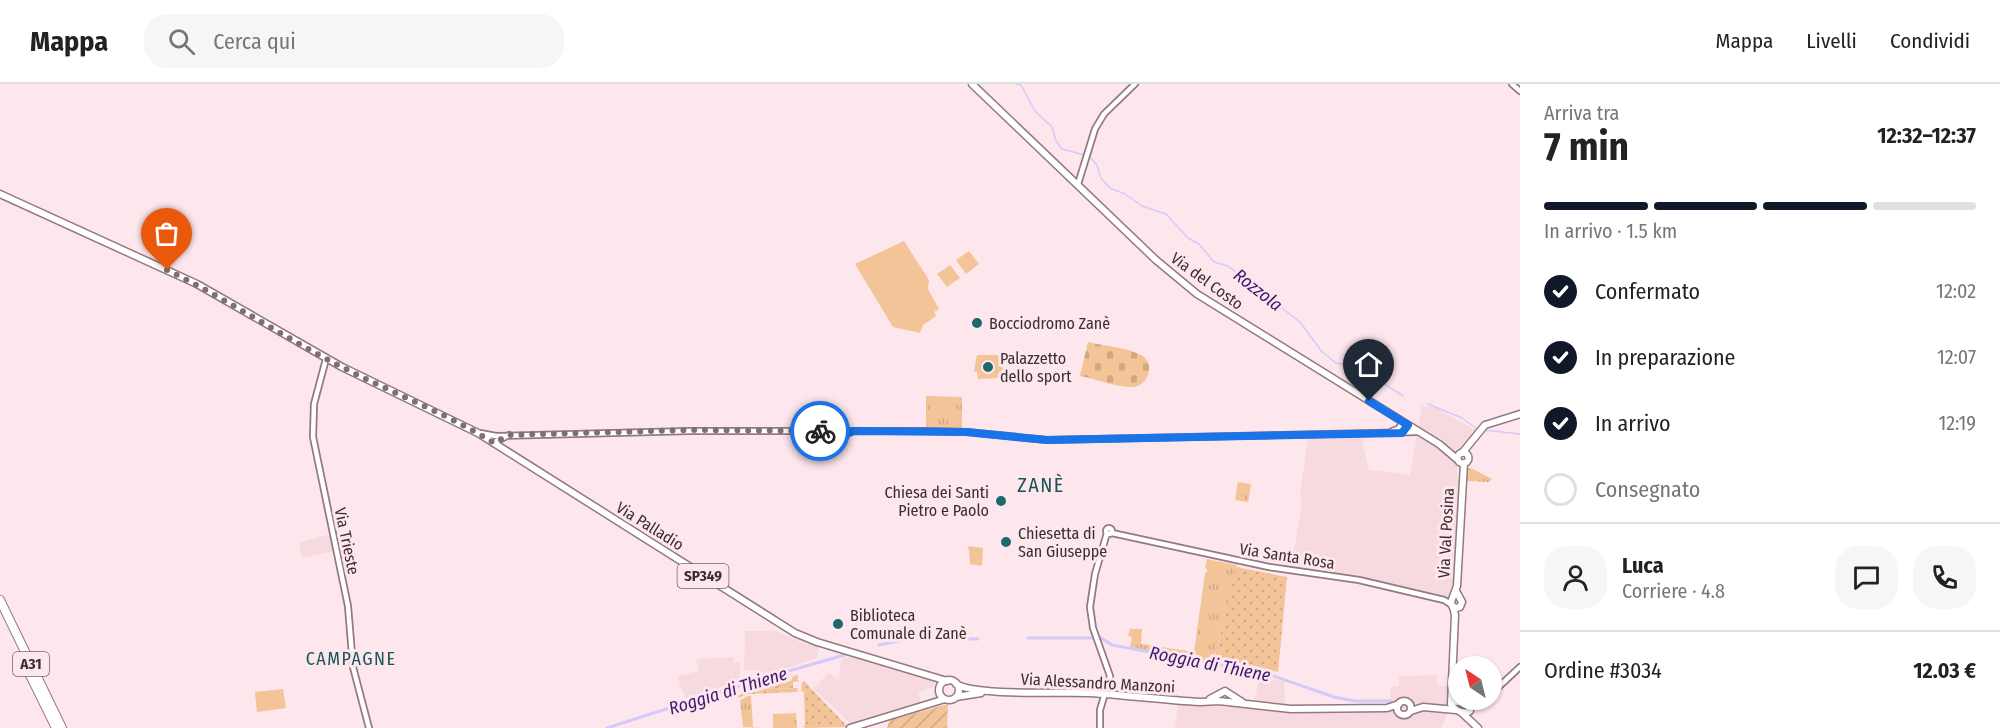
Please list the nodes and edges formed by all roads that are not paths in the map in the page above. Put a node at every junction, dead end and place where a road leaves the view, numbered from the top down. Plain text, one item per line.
1 (972, 84) edge
2 (1135, 84) edge
3 (1512, 84) edge
4 (1520, 91) edge
5 (1078, 184) junction
6 (0, 194) edge
7 (326, 359) junction
8 (1520, 414) edge
9 (1405, 424) junction
10 (1389, 432) junction
11 (1404, 432) junction
12 (1418, 432) junction
13 (509, 435) junction
14 (503, 439) junction
15 (494, 440) junction
16 (504, 449) junction
17 (1462, 458) junction
18 (0, 600) edge
19 (1455, 601) junction
20 (0, 612) edge
21 (1453, 656) edge
22 (1520, 667) edge
23 (929, 676) junction
24 (947, 681) junction
25 (956, 684) junction
26 (1502, 684) edge
27 (939, 690) junction
28 (967, 692) junction
29 (1105, 694) junction
30 (956, 697) junction
31 (945, 699) junction
32 (933, 703) junction
33 (1409, 703) junction
34 (1399, 704) junction
35 (1448, 706) edge
36 (1423, 707) junction
37 (1386, 708) junction
38 (1438, 708) junction
39 (1448, 709) edge
40 (1458, 710) joint
41 (1464, 710) edge
42 (1465, 710) edge
43 (1410, 711) junction
44 (1400, 713) junction
45 (1477, 727) edge
46 (56, 728) edge
47 (62, 728) edge
48 (369, 728) edge
49 (850, 728) edge
50 (1100, 728) edge

1 - 5 main road, Via del Costo
2 - 5 street
3 - 4 street
5 - 9 main road, Via del Costo
6 - 7 main road, SP349
7 - 15 main road, SP349
7 - 48 street, Via Trieste
8 - 17 main road, Via Val Posina
9 - 10 street
9 - 11 street
9 - 12 main road, Via del Costo
10 - 11 street
10 - 13 street
11 - 12 street
12 - 17 main road, Via del Costo
13 - 14 street
13 - 15 street
14 - 15 street
14 - 16 street
15 - 16 main road, Via Palladio / SP349
16 - 23 main road, Via Palladio / SP349
17 - 19 main road, Via Val Posina
18 - 47 highway, A31
19 - 21 main road, Via Val Posina
19 - 29 street, Via Santa Rosa
20 - 46 highway, A31
22 - 26 street
23 - 24 main road, SP349
23 - 27 main road
24 - 25 main road, SP349
24 - 27 main road
25 - 28 main road, SP349
25 - 30 main road
27 - 31 main road
27 - 32 main road
28 - 29 main road, Via Alessandro Manzoni
28 - 30 main road, Via Alessandro Manzoni
29 - 37 main road, Via Alessandro Manzoni
29 - 50 street
30 - 31 main road
31 - 32 main road
32 - 49 main road
33 - 34 main road
33 - 36 main road
33 - 43 main road
34 - 37 main road
34 - 44 main road
35 - 38 main road
36 - 38 main road
36 - 43 main road
37 - 44 main road
38 - 39 main road
40 - 41 main road
40 - 45 main road
42 - 45 main road
43 - 44 main road

